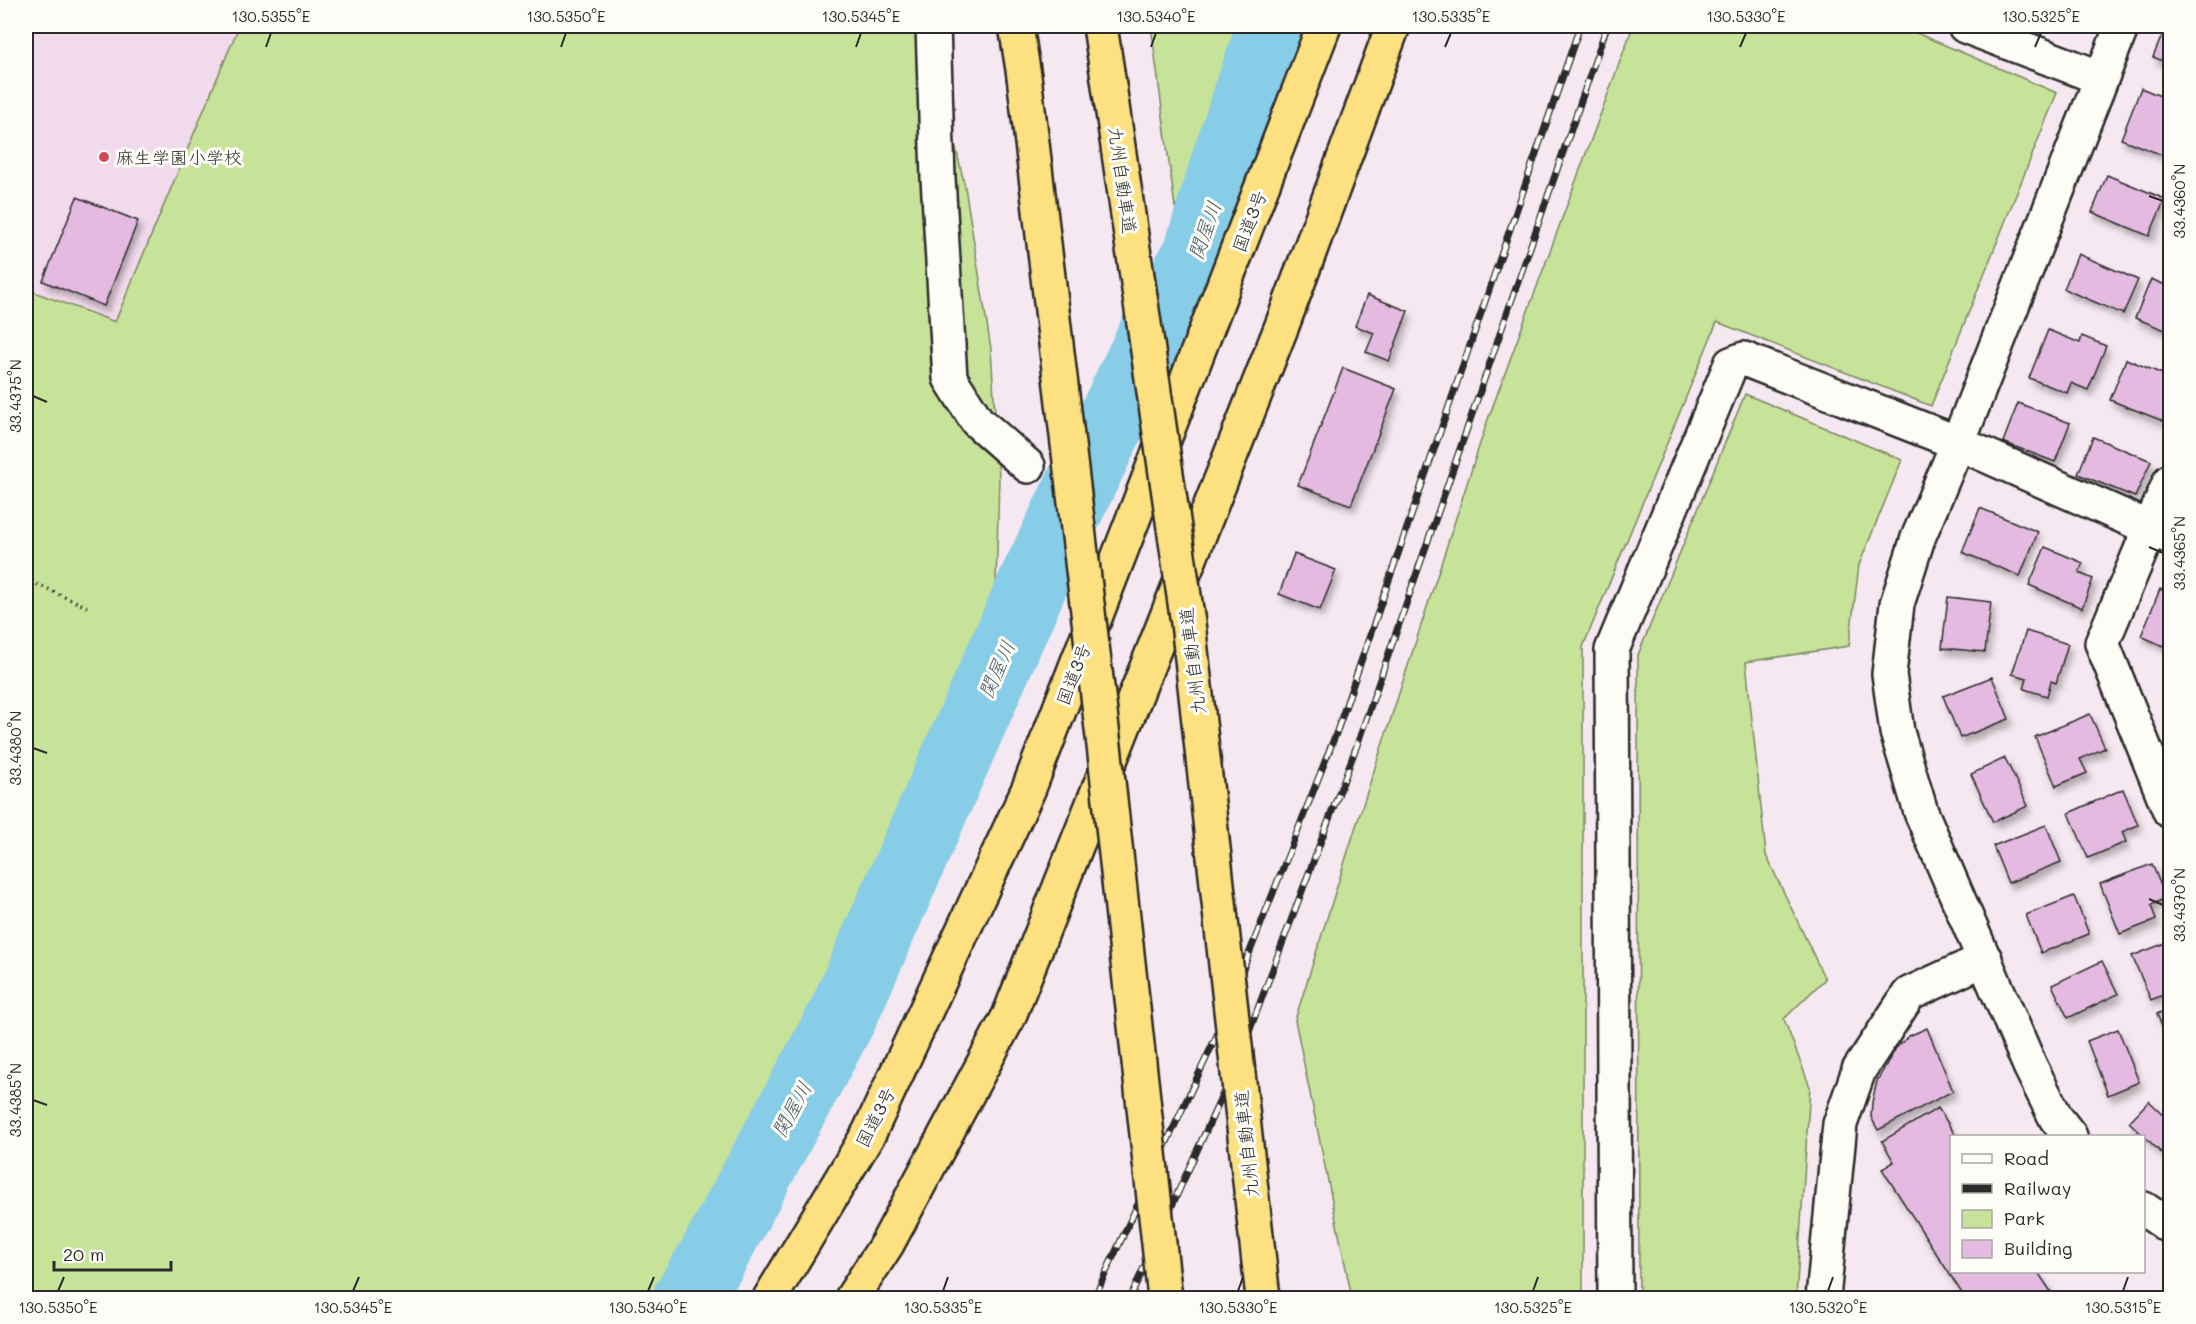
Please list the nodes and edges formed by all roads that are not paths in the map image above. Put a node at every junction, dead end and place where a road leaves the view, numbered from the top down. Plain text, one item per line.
1 (933, 26) edge
2 (1016, 26) edge
3 (1100, 26) edge
4 (1324, 26) edge
5 (1393, 26) edge
6 (1965, 26) edge
7 (2122, 26) edge
8 (2101, 78) junction
9 (1958, 443) junction
10 (1028, 466) dead end
11 (2170, 481) edge
12 (2161, 533) edge
13 (2170, 811) edge
14 (1985, 959) junction
15 (2069, 1135) edge
16 (2145, 1210) edge
17 (2170, 1227) edge
18 (770, 1299) edge
19 (852, 1299) edge
20 (1165, 1299) edge
21 (1263, 1299) edge
22 (1615, 1299) edge
23 (1823, 1299) edge

1 - 10 street
2 - 20 highway, bridge
3 - 21 highway, 九州自動車道, bridge
4 - 18 highway, 国道3号
5 - 19 highway
6 - 8 street
7 - 8 street
8 - 9 street
9 - 12 street
9 - 14 street
9 - 22 street
11 - 12 street
12 - 13 street
14 - 15 street
14 - 23 street
16 - 17 street

